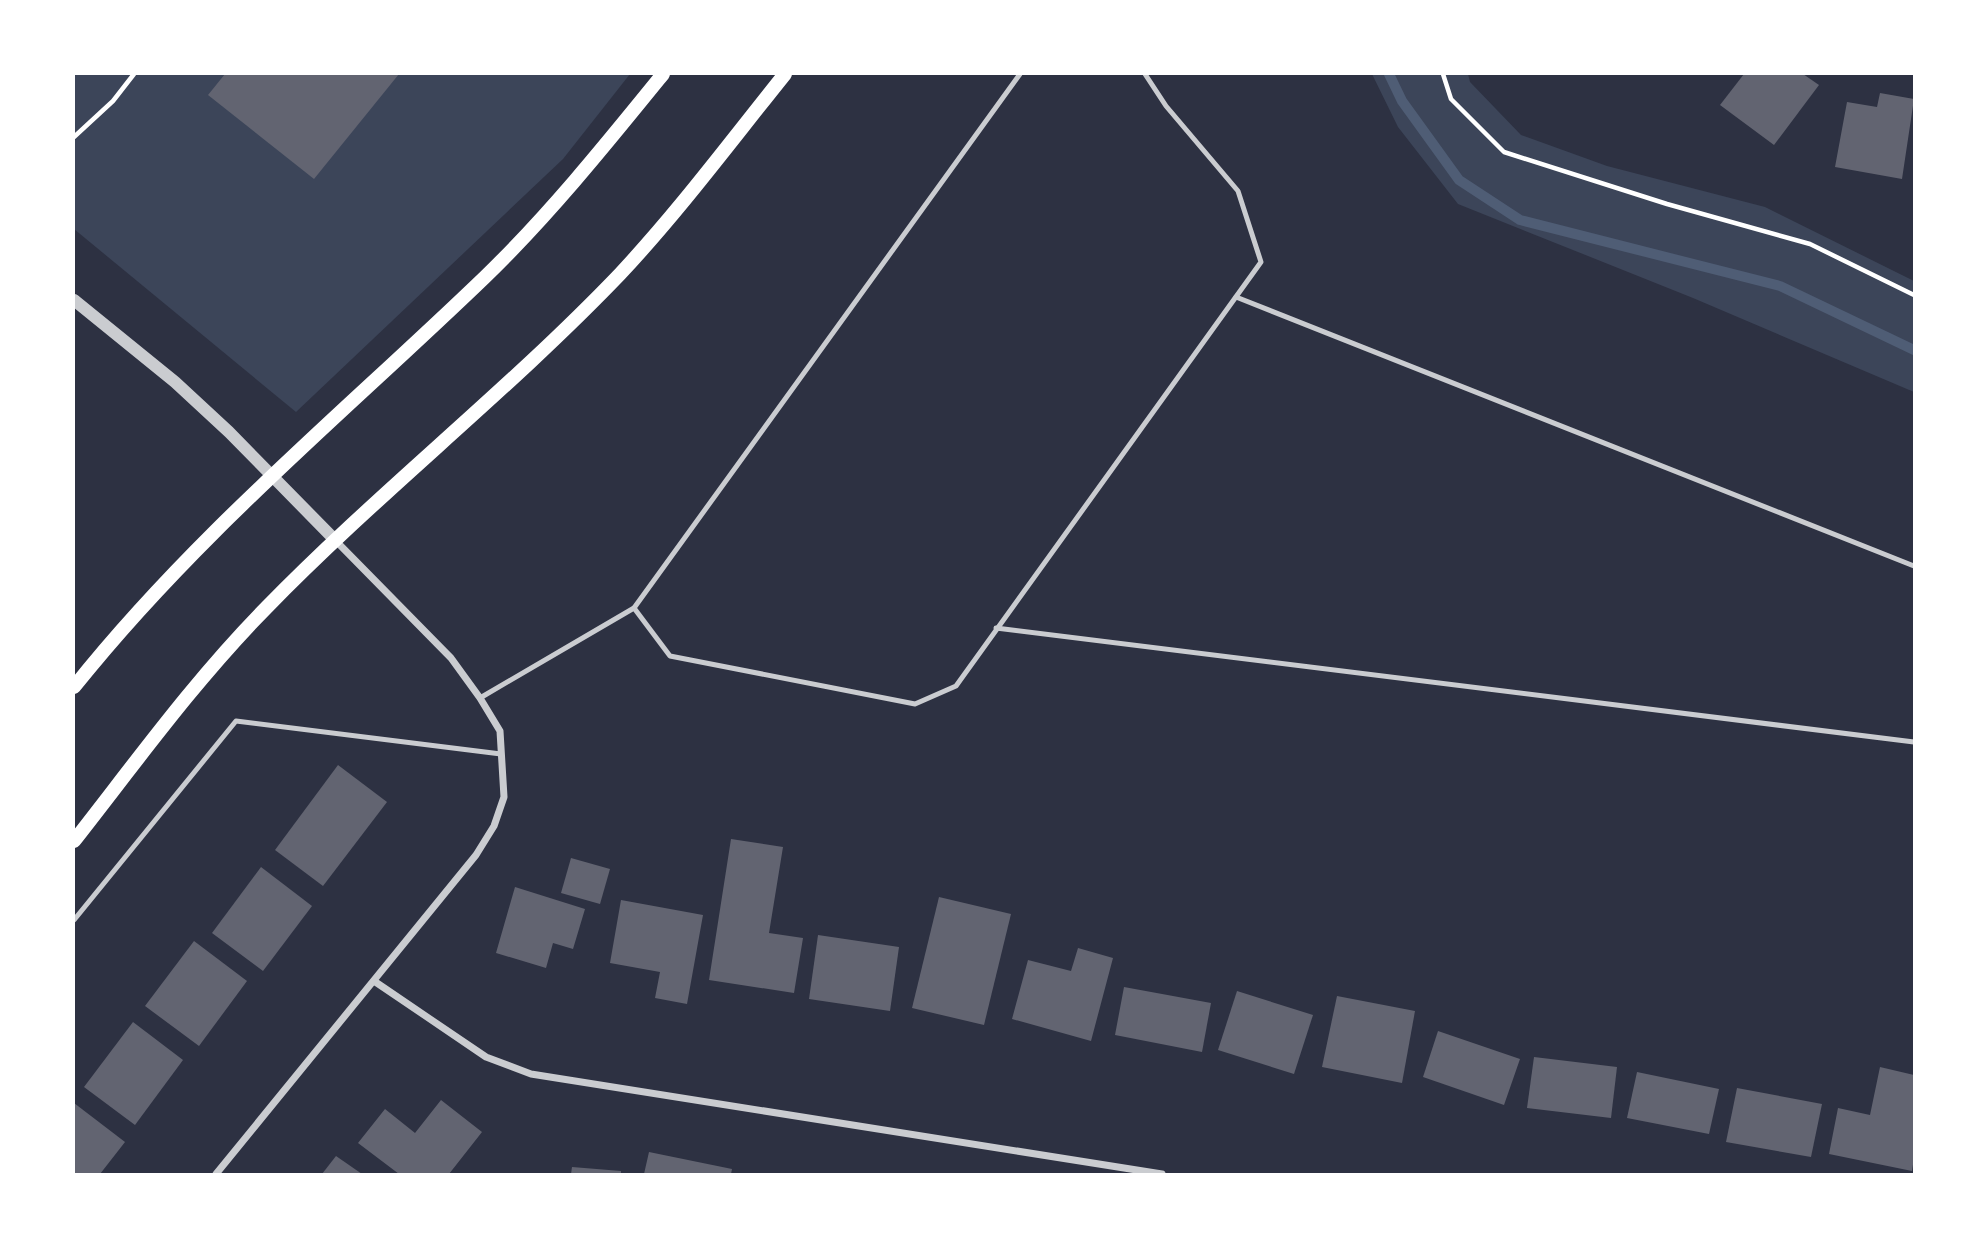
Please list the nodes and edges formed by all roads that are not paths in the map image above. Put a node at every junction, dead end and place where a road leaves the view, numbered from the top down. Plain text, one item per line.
1 (663, 74) edge
2 (785, 74) edge
3 (1020, 74) edge
4 (1144, 74) edge
5 (1236, 297) junction
6 (74, 300) edge
7 (271, 476) junction
8 (335, 540) junction
9 (1914, 566) edge
10 (634, 608) junction
11 (996, 628) junction
12 (74, 687) edge
13 (480, 698) junction
14 (1914, 742) edge
15 (501, 754) junction
16 (74, 841) edge
17 (74, 920) edge
18 (374, 981) junction
19 (216, 1174) edge
20 (1161, 1174) edge

1 - 7 main road
2 - 8 main road
3 - 10 lane
4 - 5 lane
5 - 9 lane
5 - 11 lane
6 - 7 street
7 - 8 street
7 - 12 main road
8 - 13 street
8 - 16 main road
10 - 11 lane
10 - 13 lane
11 - 14 lane
13 - 15 street
15 - 17 lane
15 - 18 street
18 - 19 street
18 - 20 street

